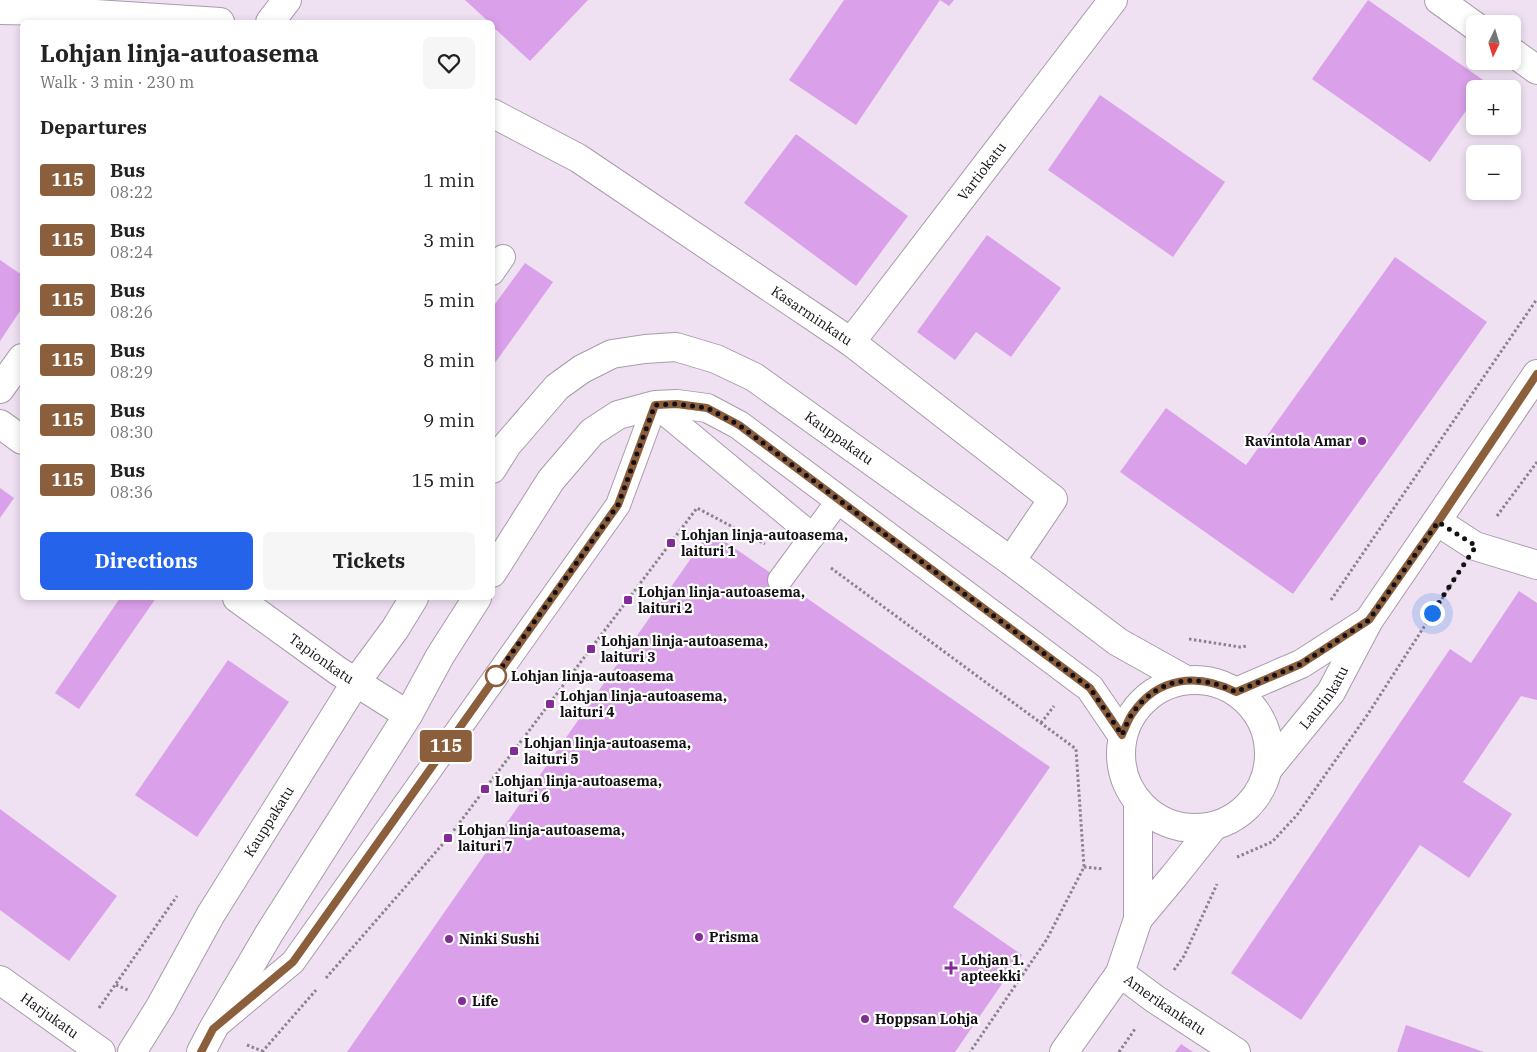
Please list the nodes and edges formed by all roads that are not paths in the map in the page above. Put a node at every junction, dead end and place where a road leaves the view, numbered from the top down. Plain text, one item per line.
1 (287, 0) edge
2 (1113, 0) edge
3 (1439, 0) edge
4 (0, 10) edge
5 (189, 20) edge
6 (272, 20) edge
7 (1466, 20) edge
8 (1521, 58) edge
9 (1537, 70) edge
10 (495, 115) edge
11 (851, 342) junction
12 (20, 361) edge
13 (1537, 374) edge
14 (0, 389) edge
15 (655, 405) junction
16 (0, 424) edge
17 (20, 439) edge
18 (495, 464) edge
19 (839, 500) junction
20 (1438, 522) junction
21 (813, 536) junction
22 (1011, 561) junction
23 (1537, 565) edge
24 (495, 568) edge
25 (780, 580) dead end
26 (240, 600) edge
27 (413, 600) edge
28 (476, 600) edge
29 (1369, 620) junction
30 (1186, 680) junction
31 (356, 682) junction
32 (1236, 692) junction
33 (408, 715) junction
34 (1122, 735) junction
35 (1268, 768) junction
36 (1138, 803) junction
37 (1213, 827) junction
38 (1138, 919) junction
39 (1120, 973) junction
40 (0, 980) edge
41 (207, 1041) edge
42 (101, 1052) edge
43 (132, 1052) edge
44 (1064, 1052) edge
45 (1236, 1052) edge

1 - 6 main road
2 - 11 main road, Vartiokatu
3 - 7 main road
4 - 5 main road
8 - 9 main road
10 - 11 main road, Kasarminkatu
11 - 22 main road, Kasarminkatu
12 - 14 main road
13 - 20 main road, Laurinkatu
15 - 19 main road
15 - 21 lane
15 - 24 main road
15 - 41 lane
16 - 17 main road
18 - 22 main road, Kauppakatu
19 - 21 lane
19 - 34 main road
20 - 23 main road
20 - 29 main road, Laurinkatu
21 - 25 lane
22 - 30 main road, Kauppakatu
26 - 31 main road, Tapionkatu
27 - 31 main road, Kauppakatu
28 - 33 main road
29 - 32 main road, Laurinkatu
29 - 35 main road, Laurinkatu
30 - 32 main road
30 - 34 main road
31 - 33 main road, Tapionkatu
31 - 43 main road, Kauppakatu
32 - 35 main road
33 - 41 main road
34 - 36 main road
35 - 37 main road
36 - 37 main road
36 - 38 main road
37 - 38 main road
38 - 39 main road
39 - 44 main road
39 - 45 main road, Amerikankatu
40 - 42 main road, Harjukatu

